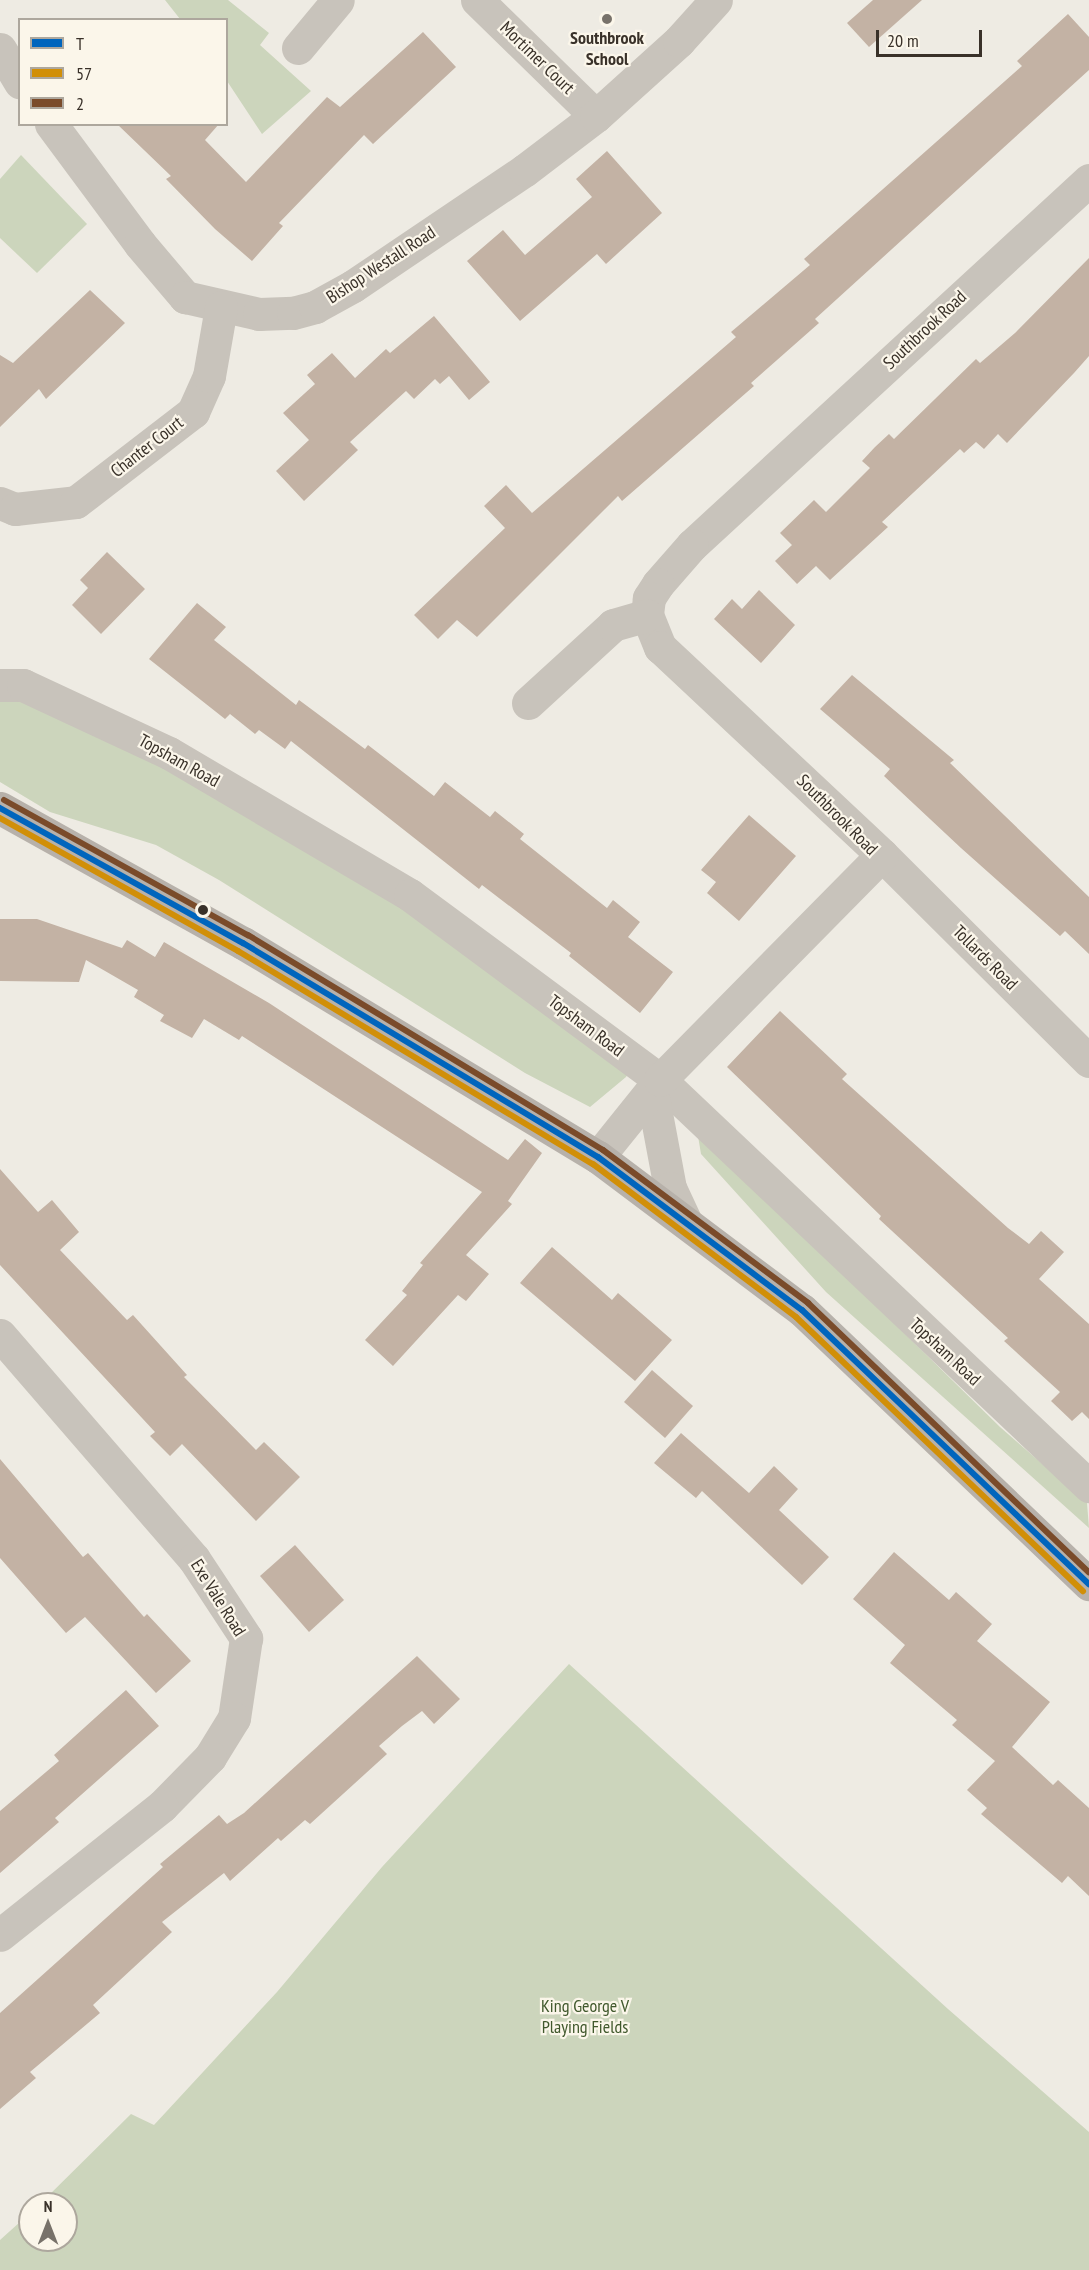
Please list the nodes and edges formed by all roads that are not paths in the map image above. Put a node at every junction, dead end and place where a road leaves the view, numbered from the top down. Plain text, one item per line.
1 (338, 0) edge
2 (477, 0) edge
3 (716, 0) edge
4 (298, 48) dead end
5 (0, 49) edge
6 (18, 79) edge
7 (596, 116) junction
8 (52, 126) edge
9 (1089, 180) edge
10 (221, 308) junction
11 (0, 503) edge
12 (647, 615) junction
13 (0, 685) edge
14 (528, 703) dead end
15 (0, 808) edge
16 (882, 855) junction
17 (1089, 1061) edge
18 (656, 1086) junction
19 (598, 1157) junction
20 (686, 1223) junction
21 (0, 1335) edge
22 (1089, 1486) edge
23 (1086, 1576) edge
24 (0, 1935) edge

1 - 4 street
2 - 7 street, Mortimer Court
3 - 7 street, Bishop Westall Road
5 - 6 street
7 - 10 street, Bishop Westall Road
8 - 10 street, Bishop Westall Road
9 - 12 street, Southbrook Road
10 - 11 street, Chanter Court
12 - 14 street
12 - 16 street, Southbrook Road
13 - 18 street, Topsham Road
15 - 19 main road
16 - 17 street, Tollards Road
16 - 18 street, Southbrook Road
18 - 19 street, Southbrook Road
18 - 20 street
18 - 22 street, Topsham Road
19 - 20 main road
20 - 23 main road
21 - 24 street, Exe Vale Road

